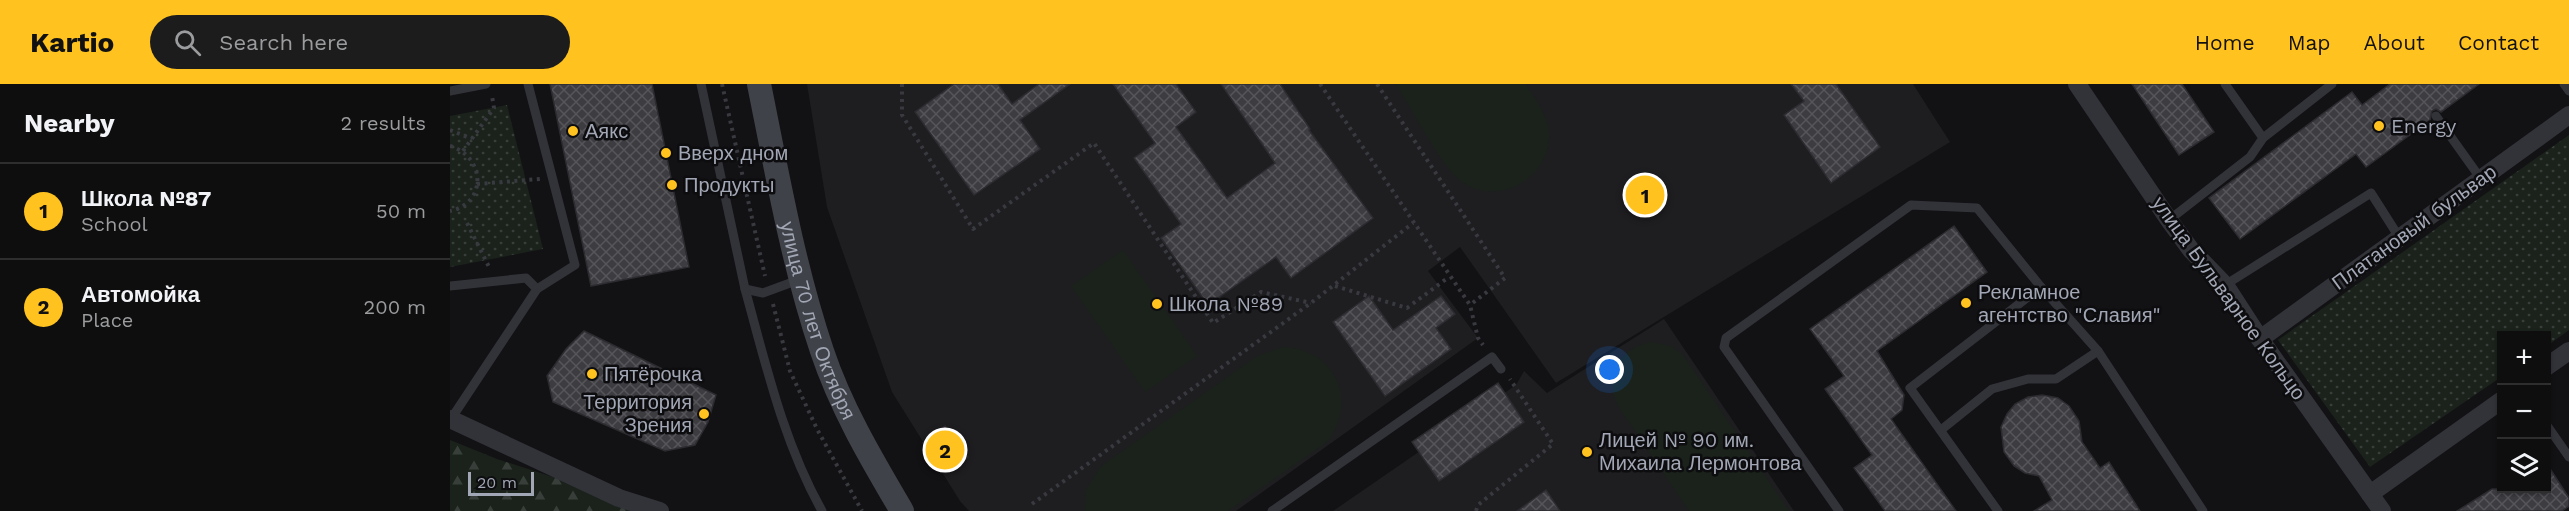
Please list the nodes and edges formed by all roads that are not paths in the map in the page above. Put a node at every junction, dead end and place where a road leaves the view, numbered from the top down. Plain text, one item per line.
1 (528, 84) edge
2 (701, 84) edge
3 (759, 84) edge
4 (2077, 84) edge
5 (2225, 84) edge
6 (2332, 84) edge
7 (2564, 84) edge
8 (489, 88) edge
9 (450, 91) edge
10 (2569, 91) edge
11 (2569, 115) edge
12 (2436, 116) dead end
13 (2263, 138) junction
14 (2481, 179) junction
15 (2169, 220) junction
16 (2399, 237) junction
17 (802, 278) junction
18 (450, 285) edge
19 (2225, 285) junction
20 (2041, 287) junction
21 (537, 289) junction
22 (745, 289) junction
23 (2260, 339) junction
24 (2098, 351) junction
25 (2569, 351) edge
26 (2551, 364) edge
27 (1501, 369) road end
28 (2497, 404) edge
29 (451, 419) edge
30 (1941, 430) junction
31 (2551, 430) edge
32 (2569, 458) edge
33 (2370, 494) junction
34 (660, 511) edge
35 (822, 511) edge
36 (902, 511) edge
37 (1272, 511) edge
38 (1839, 511) edge
39 (1998, 511) edge
40 (2203, 511) edge
41 (2382, 511) edge

1 - 21 lane
2 - 22 lane
3 - 17 main road, улица 70 лет Октября
4 - 15 street, улица Бульварное Кольцо
5 - 13 lane
6 - 13 lane
7 - 10 lane
8 - 9 lane
11 - 14 street, Платановый бульвар
12 - 14 lane
13 - 15 lane
14 - 16 street, Платановый бульвар
15 - 19 street, улица Бульварное Кольцо
16 - 19 lane
16 - 23 street, Платановый бульвар
17 - 22 lane
17 - 36 main road, улица 70 лет Октября
18 - 21 lane
19 - 23 street, улица Бульварное Кольцо
20 - 24 lane
20 - 30 lane
20 - 38 lane
21 - 29 lane
22 - 35 lane
23 - 33 street, улица Бульварное Кольцо
24 - 30 lane
24 - 40 lane
25 - 26 street
27 - 37 lane
28 - 33 street
29 - 34 street
30 - 39 lane
31 - 32 lane
33 - 41 street, улица Бульварное Кольцо

